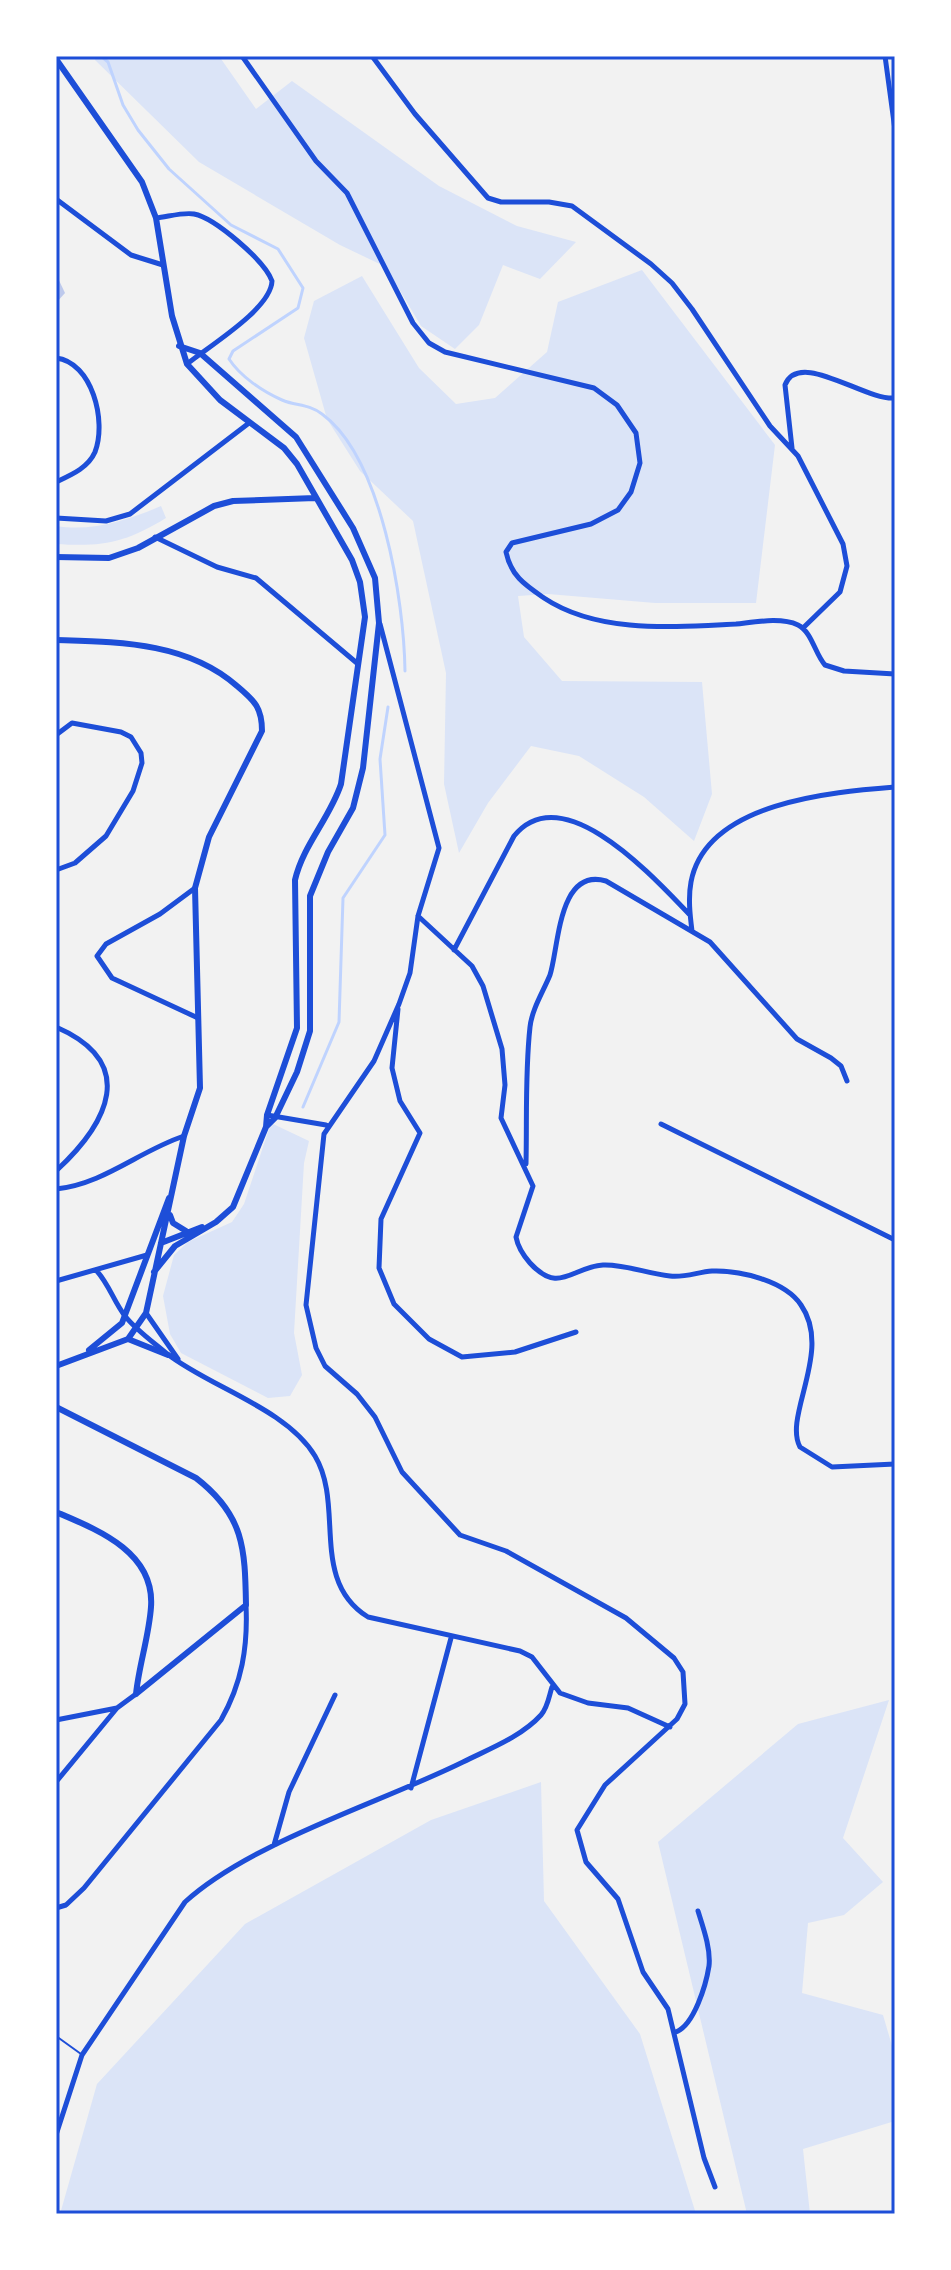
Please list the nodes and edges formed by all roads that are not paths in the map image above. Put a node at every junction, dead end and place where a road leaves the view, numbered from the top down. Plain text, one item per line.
1 (242, 56) edge
2 (372, 56) edge
3 (885, 56) edge
4 (56, 59) edge
5 (895, 130) edge
6 (56, 199) edge
7 (156, 218) junction
8 (163, 265) junction
9 (179, 346) junction
10 (200, 353) junction
11 (56, 358) edge
12 (187, 364) junction
13 (895, 398) edge
14 (249, 423) junction
15 (792, 448) junction
16 (56, 482) edge
17 (315, 498) junction
18 (56, 518) edge
19 (333, 527) junction
20 (353, 528) junction
21 (154, 536) junction
22 (56, 557) edge
23 (379, 623) junction
24 (802, 628) junction
25 (56, 640) edge
26 (358, 664) junction
27 (895, 674) edge
28 (56, 735) edge
29 (895, 787) edge
30 (56, 870) edge
31 (195, 888) junction
32 (690, 915) junction
33 (418, 916) junction
34 (294, 917) junction
35 (309, 920) junction
36 (692, 932) junction
37 (454, 950) junction
38 (399, 1004) junction
39 (200, 1019) junction
40 (56, 1027) edge
41 (847, 1081) dead end
42 (267, 1115) junction
43 (275, 1118) junction
44 (661, 1124) dead end
45 (326, 1125) junction
46 (266, 1127) junction
47 (184, 1136) junction
48 (526, 1165) junction
49 (56, 1171) edge
50 (176, 1183) junction
51 (56, 1189) edge
52 (169, 1211) junction
53 (206, 1227) junction
54 (186, 1231) junction
55 (895, 1240) edge
56 (162, 1243) junction
57 (151, 1247) junction
58 (148, 1255) junction
59 (96, 1270) junction
60 (139, 1272) junction
61 (154, 1272) junction
62 (56, 1281) edge
63 (153, 1282) junction
64 (146, 1313) junction
65 (125, 1316) junction
66 (139, 1327) junction
67 (576, 1332) dead end
68 (128, 1339) junction
69 (83, 1354) junction
70 (168, 1355) junction
71 (185, 1365) junction
72 (56, 1366) edge
73 (56, 1407) edge
74 (895, 1464) edge
75 (56, 1512) edge
76 (246, 1605) junction
77 (451, 1638) junction
78 (552, 1687) junction
79 (136, 1694) junction
80 (335, 1695) dead end
81 (117, 1708) junction
82 (56, 1720) edge
83 (670, 1727) junction
84 (56, 1782) edge
85 (411, 1788) junction
86 (273, 1847) junction
87 (56, 1908) edge
88 (698, 1911) dead end
89 (676, 2032) junction
90 (56, 2036) edge
91 (82, 2055) junction
92 (56, 2135) edge
93 (715, 2187) dead end

1 - 24 street
2 - 15 street
3 - 5 street
4 - 7 street
6 - 8 street
7 - 8 street
7 - 10 street
8 - 9 street
9 - 10 street
9 - 12 street
10 - 12 street
10 - 20 street
11 - 16 street
12 - 14 street
13 - 15 street
14 - 17 street
14 - 18 street
15 - 24 street
17 - 19 street
17 - 21 street
19 - 20 street
19 - 26 street
20 - 23 street
21 - 22 street
21 - 26 street
23 - 33 street
23 - 35 street
24 - 27 street
25 - 31 street
26 - 34 street
28 - 30 street
29 - 32 street
31 - 39 street
31 - 39 street
32 - 36 street
32 - 37 street
33 - 37 street
33 - 38 street
34 - 35 street
34 - 42 street
35 - 43 street
36 - 41 street
36 - 48 street
37 - 48 street
38 - 45 street
38 - 67 street
39 - 47 street
40 - 49 street
42 - 43 street
42 - 46 street
43 - 45 street
43 - 46 street
44 - 55 street
45 - 83 street
46 - 53 street
47 - 50 street
47 - 51 street
48 - 74 street
50 - 52 street
50 - 57 street
52 - 54 street
52 - 56 street
53 - 54 street
53 - 61 street
54 - 56 street
56 - 57 street
56 - 61 street
57 - 58 street
58 - 59 street
58 - 60 street
59 - 62 street
59 - 65 street
60 - 63 street
60 - 65 street
61 - 63 street
63 - 64 street
64 - 66 street
64 - 71 street
65 - 66 street
65 - 69 street
66 - 68 street
66 - 70 street
68 - 69 street
68 - 70 street
69 - 72 street
70 - 71 street
71 - 77 street
73 - 76 street
75 - 79 street
76 - 79 street
76 - 87 street
77 - 78 street
77 - 85 street
78 - 83 street
78 - 85 street
79 - 81 street
80 - 86 street
81 - 82 street
81 - 84 street
83 - 89 street
85 - 86 street
86 - 91 street
88 - 89 street
89 - 93 street
90 - 91 lane
91 - 92 street

